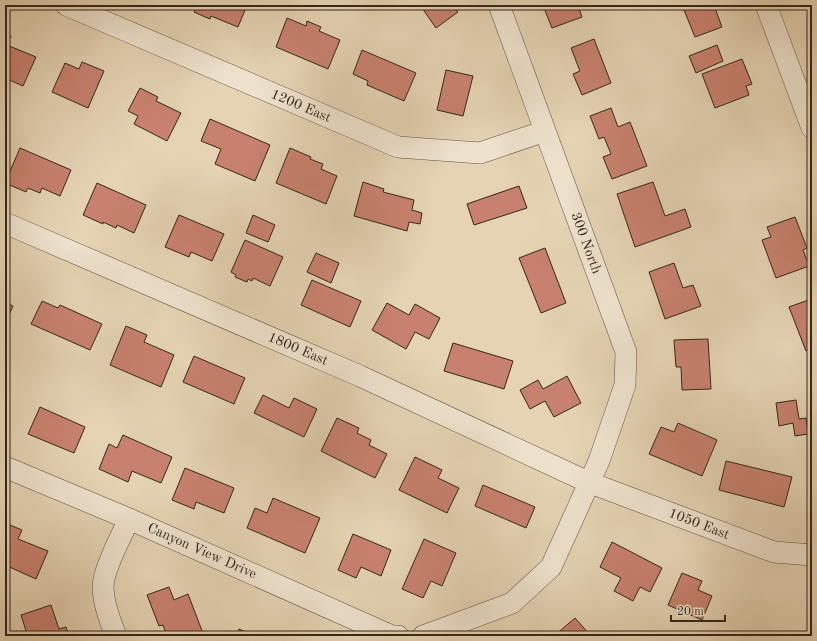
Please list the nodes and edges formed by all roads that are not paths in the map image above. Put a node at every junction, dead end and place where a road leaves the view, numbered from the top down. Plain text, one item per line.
1 (66, 5) edge
2 (499, 5) edge
3 (766, 5) edge
4 (812, 128) edge
5 (545, 131) junction
6 (5, 223) edge
7 (5, 467) edge
8 (588, 482) junction
9 (129, 519) junction
10 (812, 555) edge
11 (116, 636) edge
12 (398, 636) edge
13 (424, 636) edge

1 - 5 street, 1200 East
2 - 5 street, 300 North
3 - 4 street
5 - 8 street, 300 North
6 - 8 street, 1800 East
7 - 9 street, Canyon View Drive
8 - 10 street, 1050 East
8 - 13 street
9 - 11 street
9 - 12 street, Canyon View Drive

